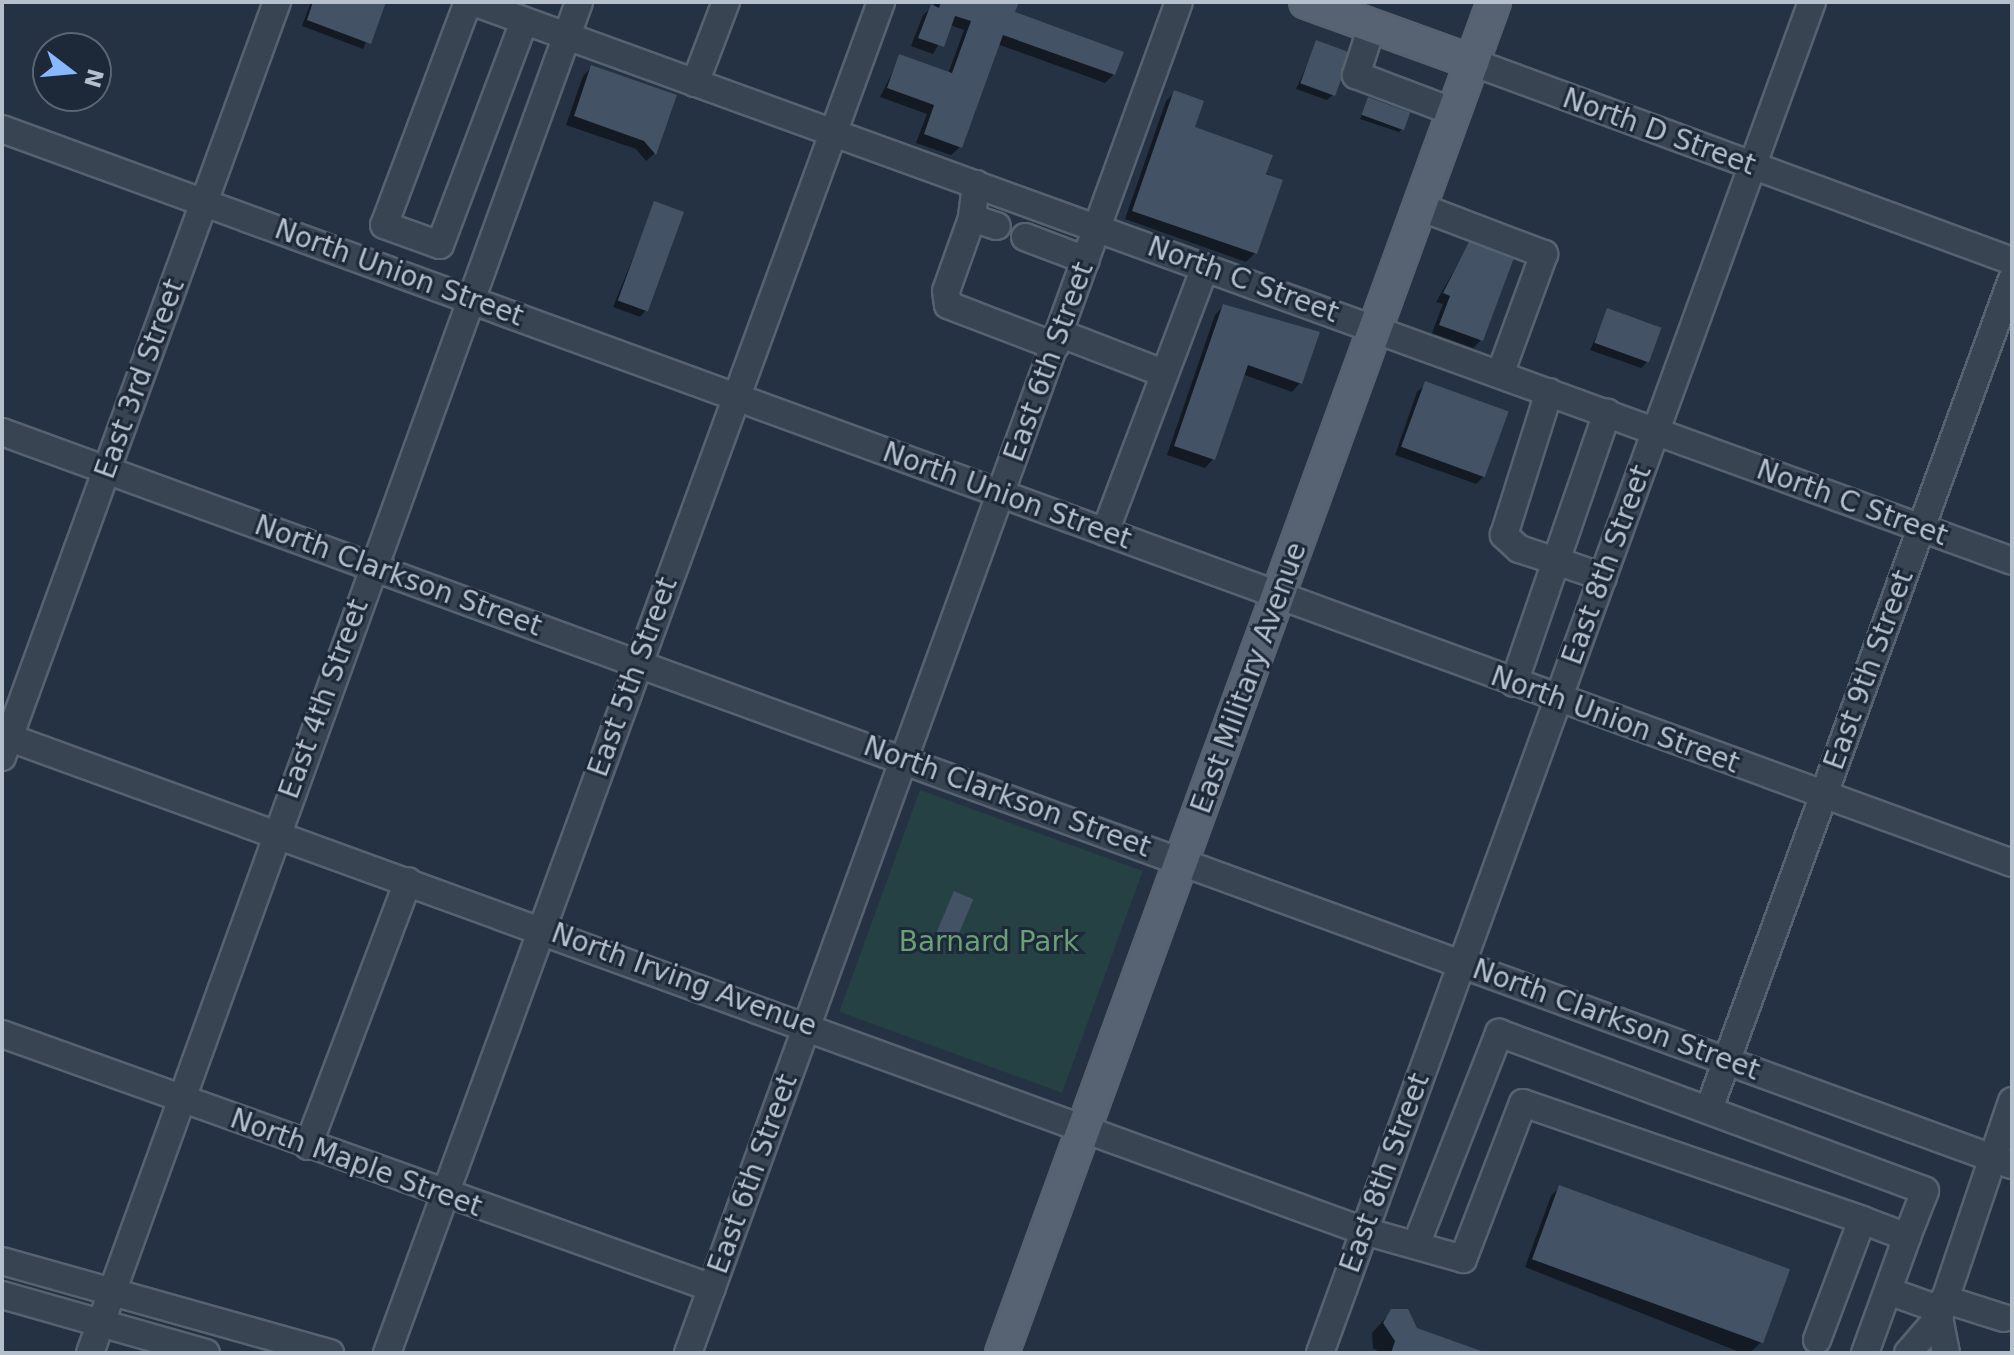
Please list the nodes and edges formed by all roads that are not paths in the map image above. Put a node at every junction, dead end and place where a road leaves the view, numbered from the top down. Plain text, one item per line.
1 (277, 2) edge
2 (471, 2) edge
3 (579, 2) edge
4 (726, 2) edge
5 (881, 2) edge
6 (1179, 2) edge
7 (1494, 2) edge
8 (1812, 2) edge
9 (1321, 4) edge
10 (524, 21) junction
11 (1372, 26) junction
12 (567, 36) junction
13 (1472, 62) junction
14 (695, 83) junction
15 (1454, 112) junction
16 (2, 129) edge
17 (833, 133) junction
18 (1752, 167) junction
19 (976, 184) junction
20 (205, 202) junction
21 (1420, 207) junction
22 (1098, 228) junction
23 (1025, 237) dead end
24 (1086, 260) junction
25 (2012, 261) edge
26 (1205, 267) junction
27 (2012, 279) edge
28 (470, 300) junction
29 (1376, 328) junction
30 (1057, 339) junction
31 (1163, 373) junction
32 (1500, 374) junction
33 (1549, 392) junction
34 (735, 396) junction
35 (1607, 413) junction
36 (1656, 431) junction
37 (2, 432) edge
38 (106, 470) junction
39 (1000, 494) junction
40 (1920, 528) junction
41 (1105, 532) junction
42 (1556, 561) junction
43 (2012, 561) edge
44 (372, 566) junction
45 (1603, 577) junction
46 (1279, 594) junction
47 (638, 662) junction
48 (1514, 683) junction
49 (1558, 699) junction
50 (4, 743) edge
51 (906, 760) junction
52 (1824, 796) junction
53 (276, 834) junction
54 (1183, 861) junction
55 (2012, 863) edge
56 (408, 881) junction
57 (544, 928) junction
58 (1461, 964) junction
59 (806, 1026) junction
60 (2, 1034) edge
61 (1726, 1061) junction
62 (178, 1100) junction
63 (2012, 1101) edge
64 (1709, 1109) junction
65 (1086, 1127) junction
66 (308, 1146) junction
67 (2002, 1161) edge
68 (445, 1196) junction
69 (1862, 1220) junction
70 (1364, 1231) junction
71 (1907, 1237) junction
72 (1416, 1245) junction
73 (2, 1261) edge
74 (712, 1288) junction
75 (109, 1291) junction
76 (1888, 1291) junction
77 (2, 1295) edge
78 (1942, 1308) junction
79 (2009, 1311) edge
80 (99, 1322) junction
81 (1817, 1340) dead end
82 (90, 1353) edge
83 (206, 1353) edge
84 (330, 1353) edge
85 (387, 1353) edge
86 (688, 1353) edge
87 (1002, 1353) edge
88 (1320, 1353) edge
89 (1865, 1353) edge
90 (1908, 1353) edge
91 (1946, 1353) edge

1 - 20 street, East 3rd Street
2 - 10 street, North C Street
2 - 10 street
3 - 12 street, East 4th Street
4 - 14 street
5 - 17 street, East 5th Street
6 - 22 street, East 6th Street
7 - 13 main road, East Military Avenue
8 - 18 street, East 8th Street
9 - 11 main road, North D Street
10 - 12 street, North C Street
11 - 13 main road, North D Street
11 - 15 street
12 - 14 street, North C Street
12 - 28 street, East 4th Street
13 - 15 main road, East Military Avenue
13 - 18 street, North D Street
14 - 17 street, North C Street
15 - 21 main road, East Military Avenue
16 - 20 street, North Union Street
17 - 19 street, North C Street
17 - 34 street, East 5th Street
18 - 25 street, North D Street
18 - 36 street, East 8th Street
19 - 22 street, North C Street
19 - 30 street
20 - 28 street, North Union Street
20 - 38 street, East 3rd Street
21 - 29 main road, East Military Avenue
21 - 32 street
22 - 24 street, East 6th Street
22 - 26 street, North C Street
23 - 24 street
24 - 30 street, East 6th Street
26 - 29 street, North C Street
26 - 31 street
27 - 40 street, East 9th Street
28 - 34 street, North Union Street
28 - 44 street, East 4th Street
29 - 32 street, North C Street
29 - 46 main road, East Military Avenue
30 - 31 street
30 - 39 street, East 6th Street
31 - 41 street
32 - 33 street, North C Street
33 - 35 street, North C Street
33 - 42 street
34 - 39 street, North Union Street
34 - 47 street, East 5th Street
35 - 36 street, North C Street
35 - 42 street
36 - 40 street, North C Street
36 - 45 street, East 8th Street
37 - 38 street, North Clarkson Street
38 - 44 street, North Clarkson Street
38 - 50 street, East 3rd Street
39 - 41 street, North Union Street
39 - 51 street, East 6th Street
40 - 43 street, North C Street
40 - 52 street, East 9th Street
41 - 46 street, North Union Street
42 - 45 street
42 - 48 street
44 - 47 street, North Clarkson Street
44 - 53 street, East 4th Street
45 - 49 street, East 8th Street
46 - 48 street, North Union Street
46 - 54 main road, East Military Avenue
47 - 51 street, North Clarkson Street
47 - 57 street, East 5th Street
48 - 49 street, North Union Street
49 - 52 street, North Union Street
49 - 58 street, East 8th Street
50 - 53 street, North Irving Avenue
51 - 54 street, North Clarkson Street
51 - 59 street, East 6th Street
52 - 55 street, North Union Street
52 - 61 street, East 9th Street
53 - 56 street, North Irving Avenue
53 - 62 street, East 4th Street
54 - 58 street, North Clarkson Street
54 - 65 main road, East Military Avenue
56 - 57 street, North Irving Avenue
56 - 66 street
57 - 59 street, North Irving Avenue
57 - 68 street, East 5th Street
58 - 61 street, North Clarkson Street
58 - 70 street, East 8th Street
59 - 65 street, North Irving Avenue
59 - 74 street, East 6th Street
60 - 62 street, North Maple Street
61 - 64 street, East 9th Street
61 - 67 street, North Clarkson Street
62 - 66 street, North Maple Street
62 - 75 street, East 4th Street
63 - 67 street
64 - 71 street
64 - 72 street
65 - 70 street, North Irving Avenue
65 - 87 main road, East Military Avenue
66 - 68 street, North Maple Street
67 - 78 street
68 - 74 street, North Maple Street
68 - 85 street, East 5th Street
69 - 71 street
69 - 72 street, North Irving Avenue
69 - 81 street
70 - 72 street, North Irving Avenue
70 - 88 street, East 8th Street
71 - 76 street
73 - 75 street
74 - 86 street, East 6th Street
75 - 80 street, East 4th Street
75 - 84 street
76 - 78 street
76 - 89 street
77 - 80 street
78 - 79 street
78 - 90 street
78 - 91 street
80 - 82 street, East 4th Street
80 - 83 street

